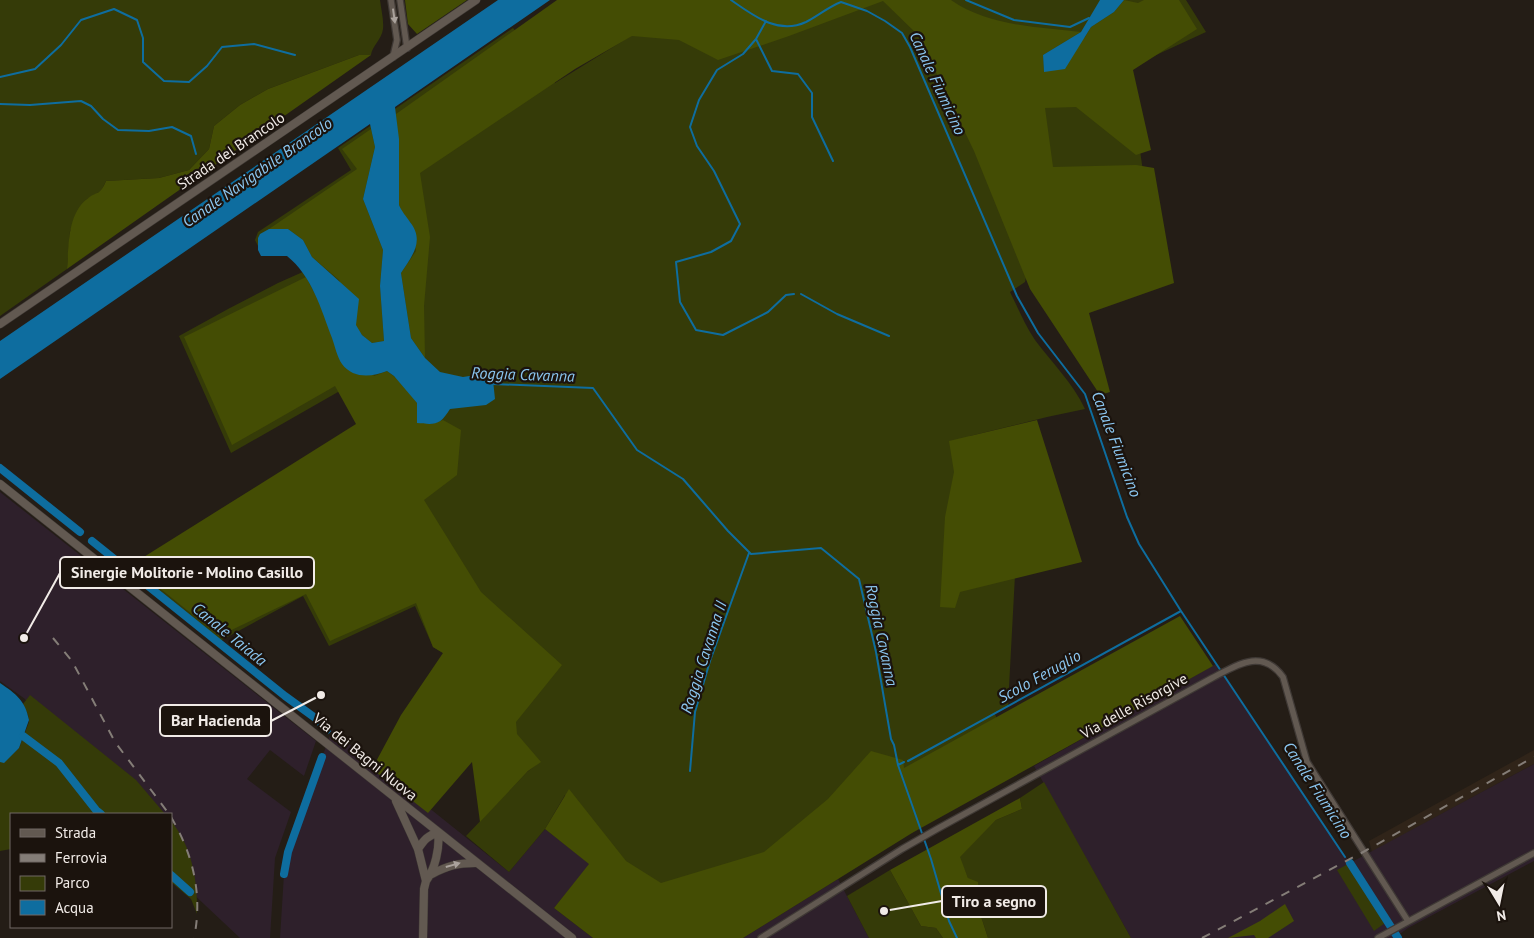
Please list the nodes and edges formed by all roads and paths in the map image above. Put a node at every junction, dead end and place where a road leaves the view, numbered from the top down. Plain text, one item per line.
1 (391, 0) edge
2 (400, 0) edge
3 (476, 0) edge
4 (405, 36) junction
5 (416, 41) junction
6 (407, 48) junction
7 (396, 55) junction
8 (0, 324) edge
9 (0, 484) edge
10 (396, 799) junction
11 (438, 833) junction
12 (418, 849) junction
13 (1534, 853) edge
14 (476, 863) junction
15 (432, 874) junction
16 (426, 881) junction
17 (1408, 921) junction
18 (423, 938) edge
19 (572, 938) edge
20 (761, 938) edge
21 (1378, 938) edge

1 -> 7 street
2 - 4 street
3 - 5 street, Strada del Brancolo
4 - 5 street
4 - 6 street
5 - 6 street, Strada del Brancolo
6 - 7 street, Strada del Brancolo
7 - 8 street, Strada del Brancolo
9 - 10 street, Via dei Bagni Nuova
10 - 11 street, Via dei Bagni Nuova
10 - 12 street
11 - 12 street
11 - 14 street, Via dei Bagni Nuova
11 - 15 street
12 - 16 street
13 - 17 street
15 -> 14 street
14 - 19 street, Via dei Bagni Nuova
15 - 16 street
16 - 18 street
17 - 20 street, Via delle Risorgive
17 - 21 street

